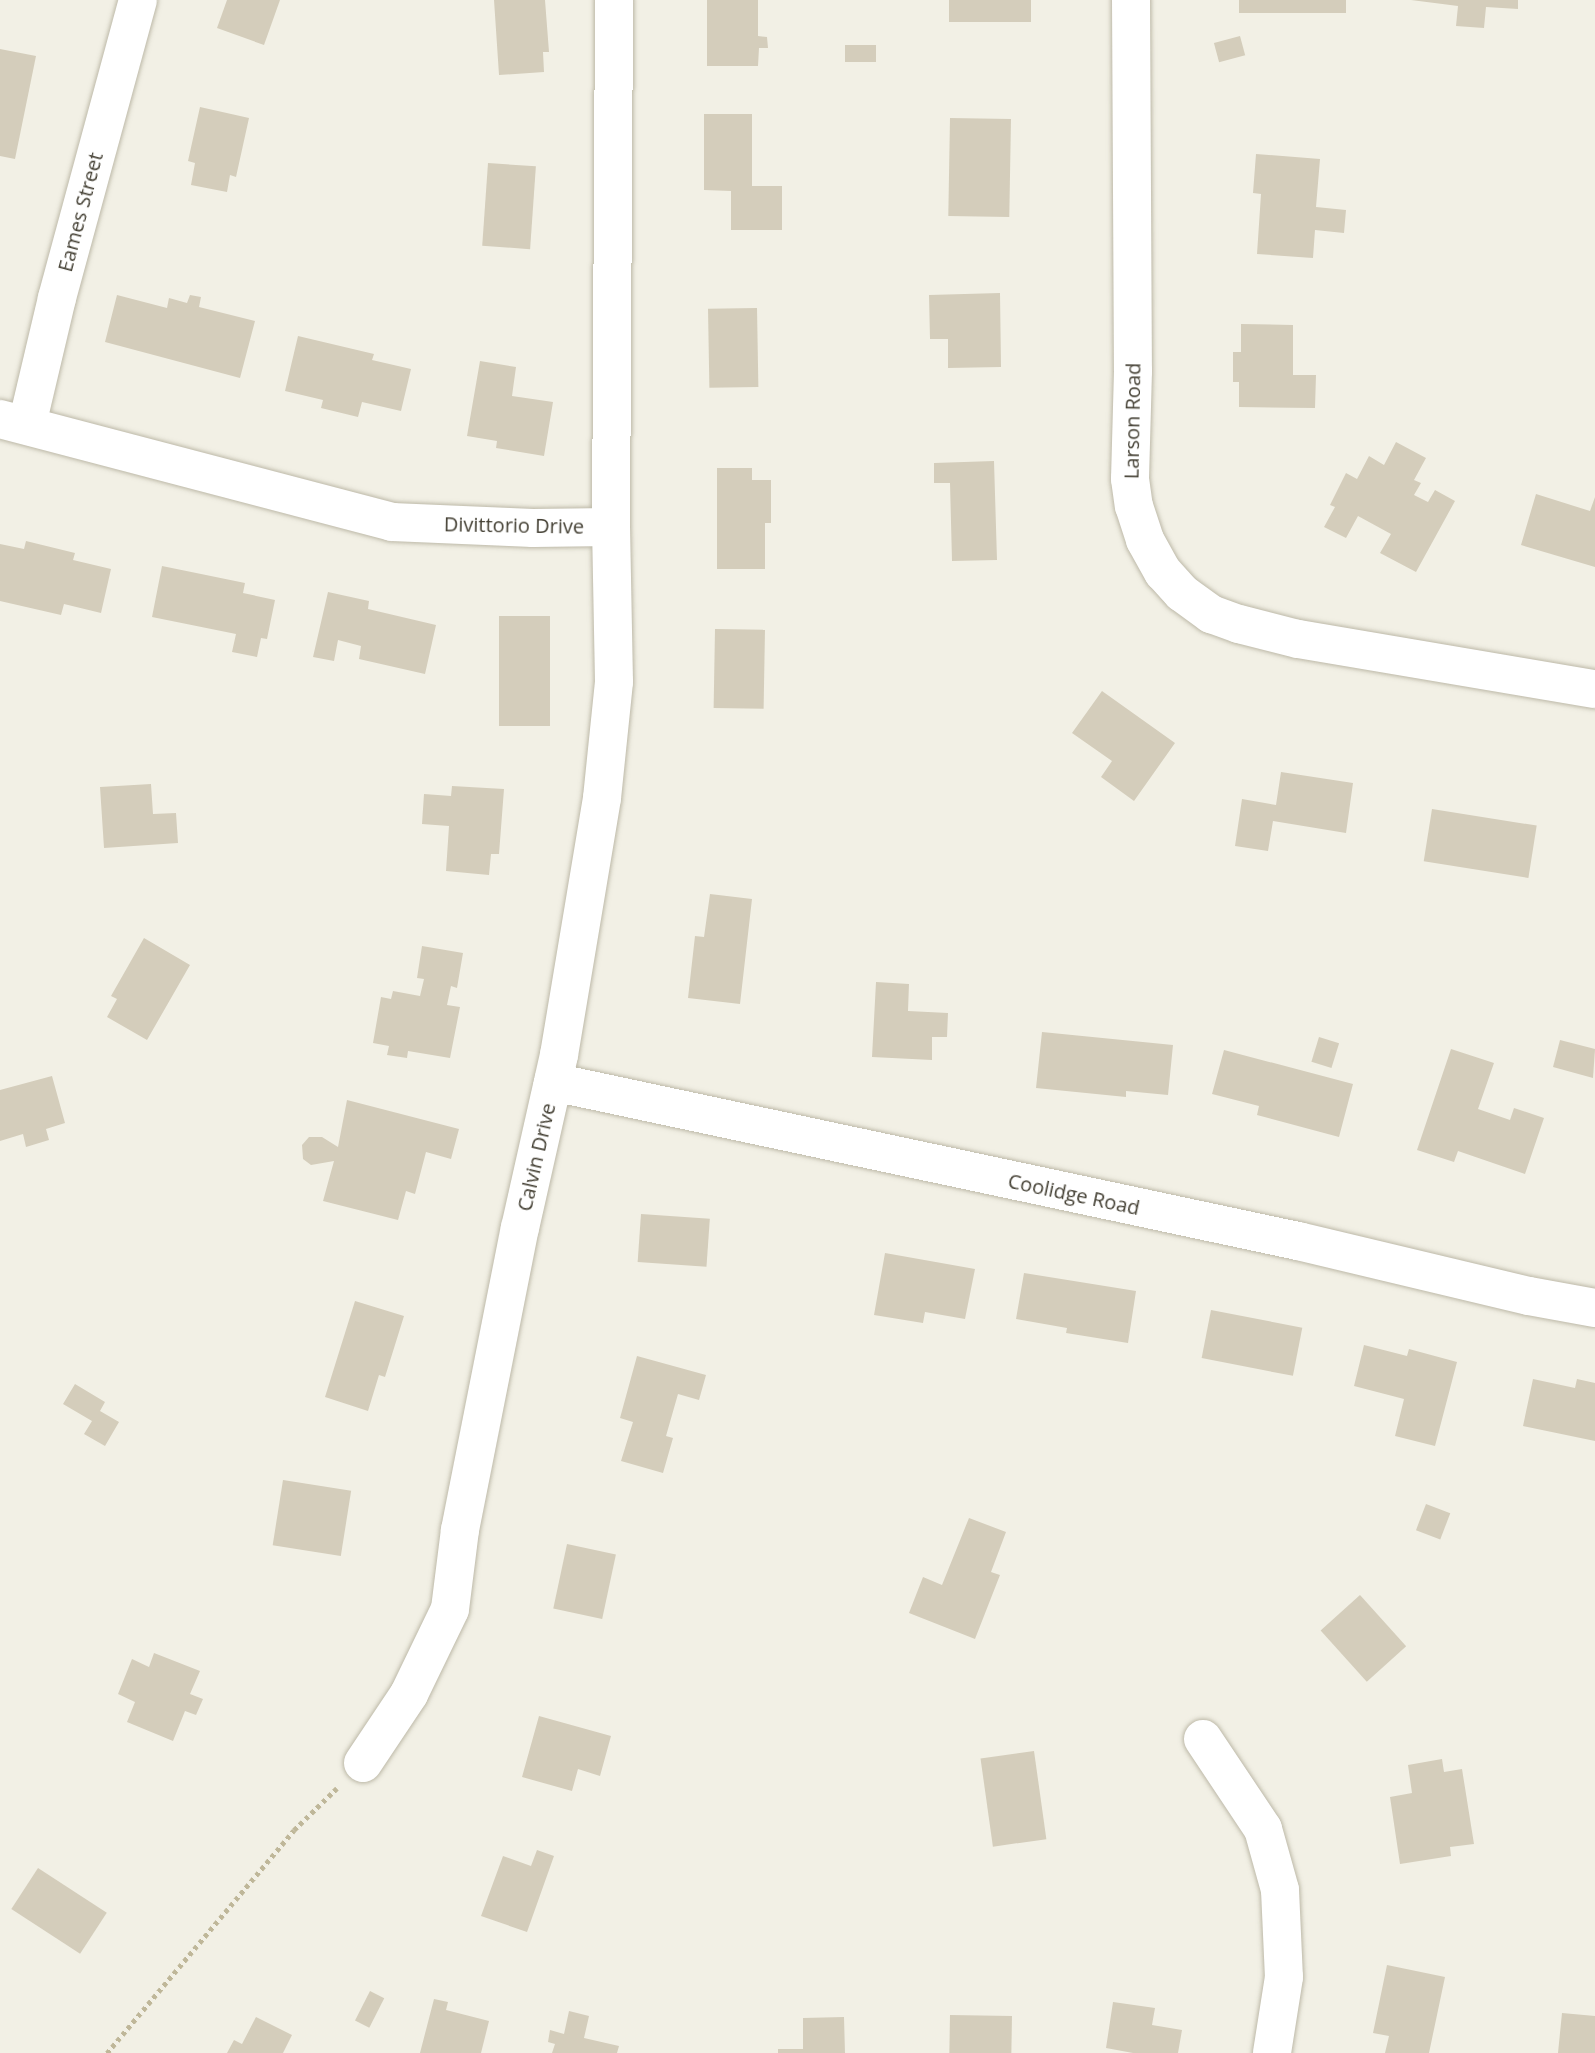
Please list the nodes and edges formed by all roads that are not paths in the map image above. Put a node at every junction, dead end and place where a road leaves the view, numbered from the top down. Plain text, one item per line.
1 (138, 0) edge
2 (614, 0) edge
3 (1131, 0) edge
4 (13, 422) edge
5 (611, 527) junction
6 (1595, 689) edge
7 (553, 1082) junction
8 (1595, 1308) edge
9 (1203, 1739) dead end
10 (363, 1763) road end
11 (1272, 2053) edge

1 - 4 street, Eames Street
2 - 5 street, Divittorio Drive
3 - 6 street, Larson Road
4 - 5 street, Divittorio Drive
5 - 7 street, Calvin Drive
7 - 8 street, Coolidge Road
7 - 10 street, Calvin Drive
9 - 11 street

